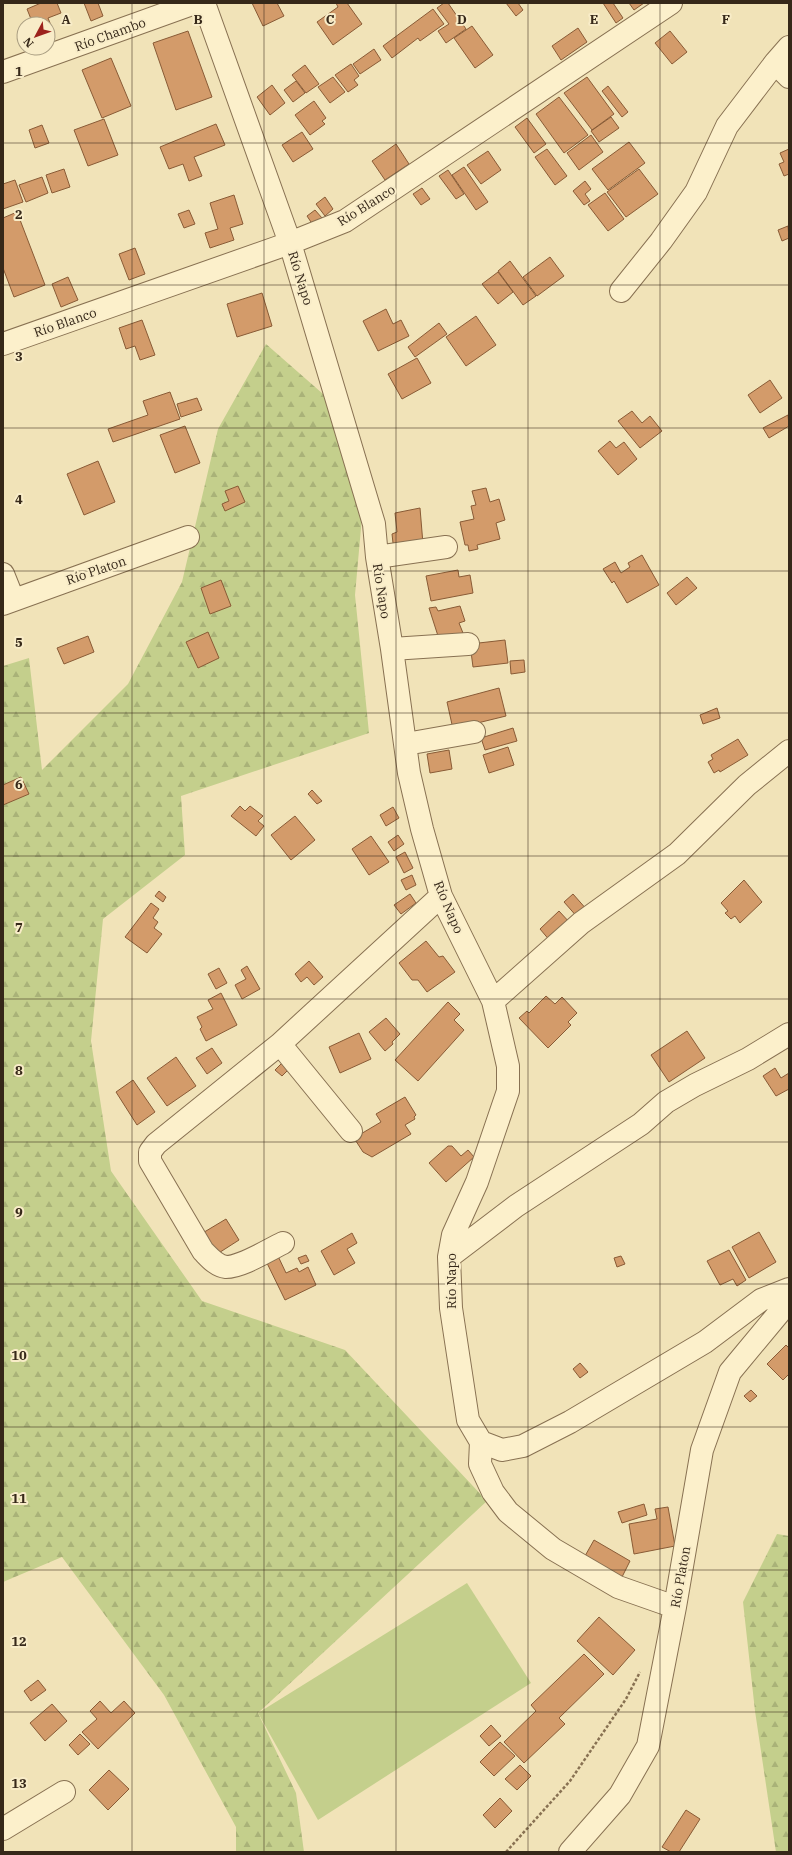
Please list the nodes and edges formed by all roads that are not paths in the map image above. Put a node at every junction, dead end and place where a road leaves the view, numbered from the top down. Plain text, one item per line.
1 (194, 3) edge
2 (204, 3) edge
3 (671, 3) edge
4 (784, 62) edge
5 (3, 72) edge
6 (290, 243) junction
7 (621, 291) dead end
8 (3, 344) edge
9 (188, 537) dead end
10 (446, 547) dead end
11 (377, 557) junction
12 (3, 574) edge
13 (8, 602) edge
14 (468, 644) dead end
15 (392, 649) junction
16 (474, 732) dead end
17 (406, 744) junction
18 (789, 751) edge
19 (441, 896) junction
20 (494, 1001) junction
21 (789, 1034) edge
22 (280, 1044) junction
23 (351, 1131) dead end
24 (283, 1243) dead end
25 (449, 1257) junction
26 (789, 1289) edge
27 (789, 1301) edge
28 (481, 1442) junction
29 (675, 1607) junction
30 (64, 1792) dead end
31 (3, 1829) edge
32 (570, 1852) edge

1 - 5 street, Río Chambo
2 - 6 street, Río Napo
3 - 6 street, Río Blanco
4 - 7 street
6 - 8 street, Río Blanco
6 - 11 street, Río Napo
9 - 13 street, Río Platon
10 - 11 street
11 - 15 street, Río Napo
12 - 13 street
14 - 15 street
15 - 17 street, Río Napo
16 - 17 street
17 - 19 street, Río Napo
18 - 20 street
19 - 20 street, Río Napo
19 - 22 street
20 - 25 street, Río Napo
21 - 25 street
22 - 23 street
22 - 24 street
25 - 28 street, Río Napo
26 - 28 street
27 - 29 street, Río Platon
28 - 29 street
29 - 32 street, Río Platon
30 - 31 street

